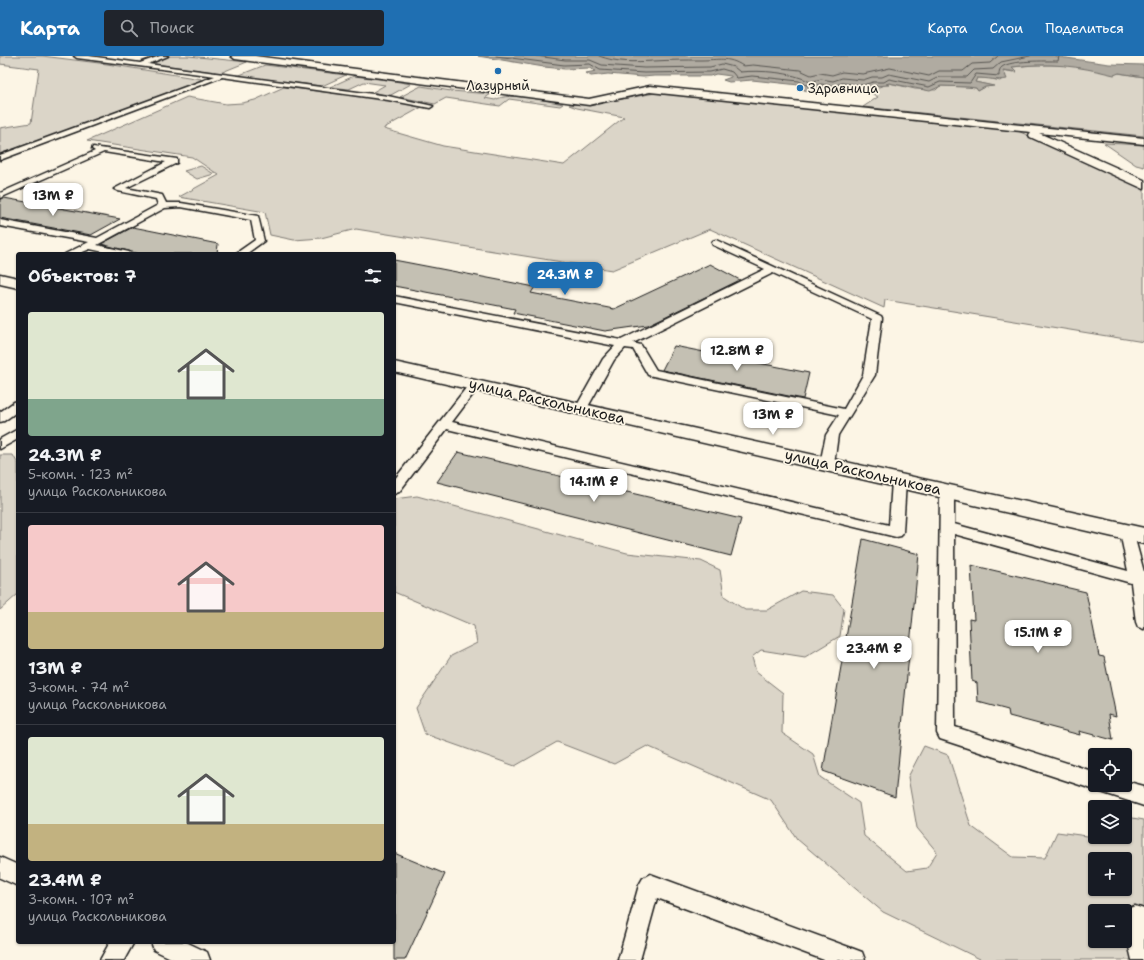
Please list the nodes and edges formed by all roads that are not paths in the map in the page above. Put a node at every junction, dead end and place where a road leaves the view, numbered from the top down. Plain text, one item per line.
1 (76, 56) edge
2 (165, 56) edge
3 (235, 56) edge
4 (140, 64) junction
5 (220, 76) junction
6 (430, 106) dead end
7 (1015, 127) junction
8 (1144, 141) edge
9 (90, 148) dead end
10 (104, 150) junction
11 (0, 158) edge
12 (1144, 185) edge
13 (0, 196) edge
14 (163, 206) junction
15 (0, 223) edge
16 (716, 242) dead end
17 (93, 244) junction
18 (75, 252) edge
19 (119, 252) edge
20 (243, 252) edge
21 (773, 269) junction
22 (0, 279) edge
23 (16, 282) edge
24 (396, 299) edge
25 (622, 344) junction
26 (396, 367) edge
27 (474, 385) junction
28 (16, 406) edge
29 (581, 409) junction
30 (847, 413) junction
31 (0, 418) edge
32 (443, 424) junction
33 (16, 434) edge
34 (0, 445) edge
35 (827, 464) junction
36 (899, 481) junction
37 (396, 486) edge
38 (947, 492) junction
39 (946, 527) junction
40 (1136, 534) edge
41 (1141, 580) edge
42 (1144, 622) edge
43 (1088, 779) edge
44 (1131, 792) edge
45 (1144, 796) edge
46 (0, 867) edge
47 (16, 875) edge
48 (1144, 920) edge
49 (122, 944) edge
50 (166, 944) edge
51 (111, 960) edge
52 (199, 960) edge
53 (629, 960) edge
54 (854, 960) edge
55 (1143, 960) edge

1 - 4 lane
2 - 4 lane
3 - 7 street
4 - 5 lane
5 - 6 lane
5 - 11 lane
7 - 8 street
7 - 12 street
9 - 10 lane
10 - 13 lane
10 - 14 lane
14 - 17 lane
14 - 20 lane
15 - 17 lane
16 - 21 lane
17 - 18 lane
17 - 19 lane
21 - 25 lane
21 - 30 lane
22 - 23 street
24 - 25 lane
25 - 29 lane
25 - 30 lane
26 - 27 street, улица Раскольникова
27 - 29 street, улица Раскольникова
27 - 32 lane
28 - 31 lane
29 - 35 street, улица Раскольникова
30 - 35 lane
32 - 36 lane
32 - 37 lane
33 - 34 lane
35 - 36 street, улица Раскольникова
36 - 38 street, улица Раскольникова
38 - 39 lane
38 - 40 street, улица Раскольникова
39 - 41 lane
39 - 43 lane
40 - 41 lane
41 - 42 lane
44 - 45 lane
46 - 47 lane
48 - 55 lane
49 - 51 lane
50 - 52 lane
53 - 54 lane

